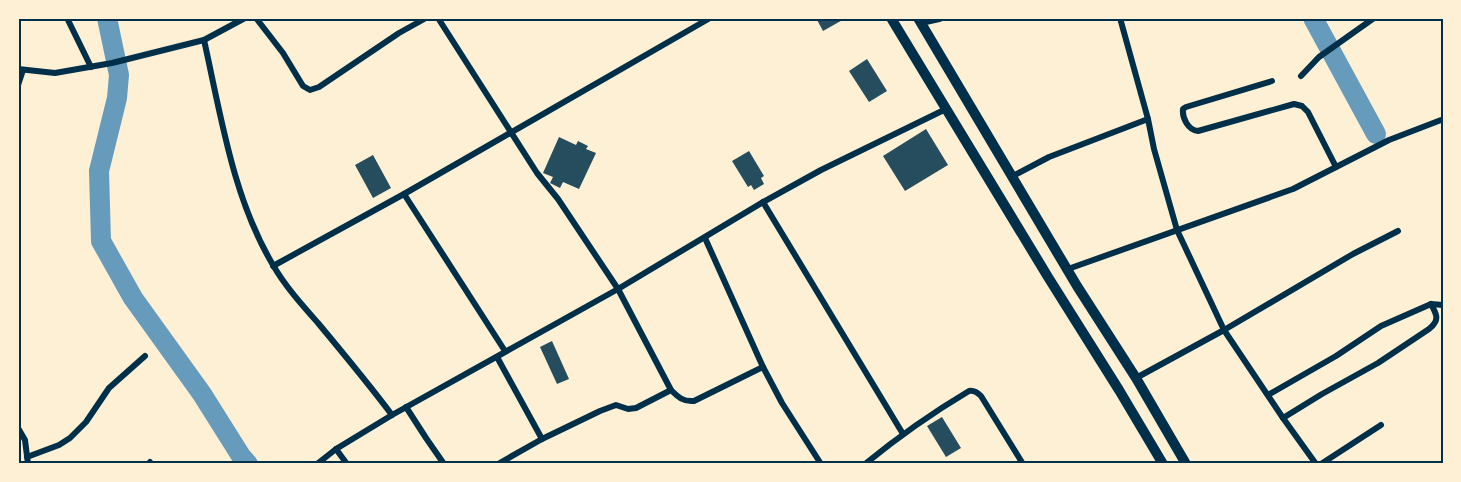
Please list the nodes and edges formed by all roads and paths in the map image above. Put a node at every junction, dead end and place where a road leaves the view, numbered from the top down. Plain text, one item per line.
1 (67, 18) edge
2 (245, 18) edge
3 (256, 18) edge
4 (426, 18) edge
5 (438, 18) edge
6 (693, 18) edge
7 (710, 18) edge
8 (891, 18) edge
9 (939, 18) edge
10 (1120, 18) edge
11 (1374, 18) edge
12 (920, 20) edge
13 (697, 25) junction
14 (204, 40) junction
15 (91, 67) junction
16 (20, 69) edge
17 (1301, 76) dead end
18 (1272, 81) dead end
19 (18, 85) edge
20 (946, 109) junction
21 (1148, 119) junction
22 (1442, 120) dead end
23 (511, 132) junction
24 (995, 148) junction
25 (977, 159) junction
26 (1336, 166) junction
27 (1013, 176) junction
28 (404, 194) junction
29 (763, 202) junction
30 (1177, 230) junction
31 (1398, 231) dead end
32 (705, 238) junction
33 (273, 266) junction
34 (1068, 269) junction
35 (1077, 286) junction
36 (618, 289) junction
37 (1060, 296) junction
38 (1431, 304) junction
39 (1443, 305) edge
40 (1224, 330) junction
41 (505, 351) junction
42 (145, 356) dead end
43 (497, 357) junction
44 (763, 367) junction
45 (1136, 378) junction
46 (671, 390) junction
47 (1268, 395) junction
48 (406, 407) junction
49 (392, 415) junction
50 (1283, 418) junction
51 (1381, 425) dead end
52 (18, 428) edge
53 (1167, 432) junction
54 (903, 434) junction
55 (542, 439) junction
56 (1150, 442) junction
57 (336, 450) junction
58 (28, 462) edge
59 (317, 464) edge
60 (347, 464) edge
61 (444, 464) edge
62 (498, 464) edge
63 (821, 464) edge
64 (865, 464) edge
65 (1023, 464) edge
66 (1163, 464) edge
67 (1186, 464) edge
68 (1316, 464) edge
69 (1321, 464) edge

1 - 15 street
2 - 14 street
3 - 4 street
5 - 23 street
6 - 13 street
7 - 13 street
8 - 20 highway
9 - 12 street
10 - 21 street
11 - 17 street
12 - 24 highway
13 - 23 street
14 - 15 street
14 - 33 street
15 - 16 street
16 - 19 street
18 - 26 street
20 - 25 highway
20 - 29 street
21 - 27 street
21 - 30 street
22 - 26 street
23 - 28 street
23 - 36 street
24 - 25 highway
24 - 27 highway
25 - 37 highway
26 - 30 street
27 - 34 highway
28 - 33 street
28 - 41 street
29 - 32 street
29 - 54 street
30 - 34 street
30 - 40 street
31 - 40 street
32 - 36 street
32 - 44 street
33 - 49 street
34 - 35 highway
35 - 37 highway
35 - 45 highway
36 - 41 street
36 - 46 street
37 - 56 highway
38 - 39 street
38 - 47 street
38 - 50 street
40 - 45 street
40 - 47 street
41 - 43 street
42 - 58 street
43 - 48 street
43 - 55 street
44 - 46 street
44 - 63 street
45 - 53 highway
46 - 55 street
47 - 50 street
48 - 49 street
48 - 61 street
49 - 57 street
50 - 68 street
51 - 69 street
52 - 58 street
53 - 56 highway
53 - 67 highway
54 - 64 street
54 - 65 street
55 - 62 street
56 - 66 highway
57 - 59 street
57 - 60 street

